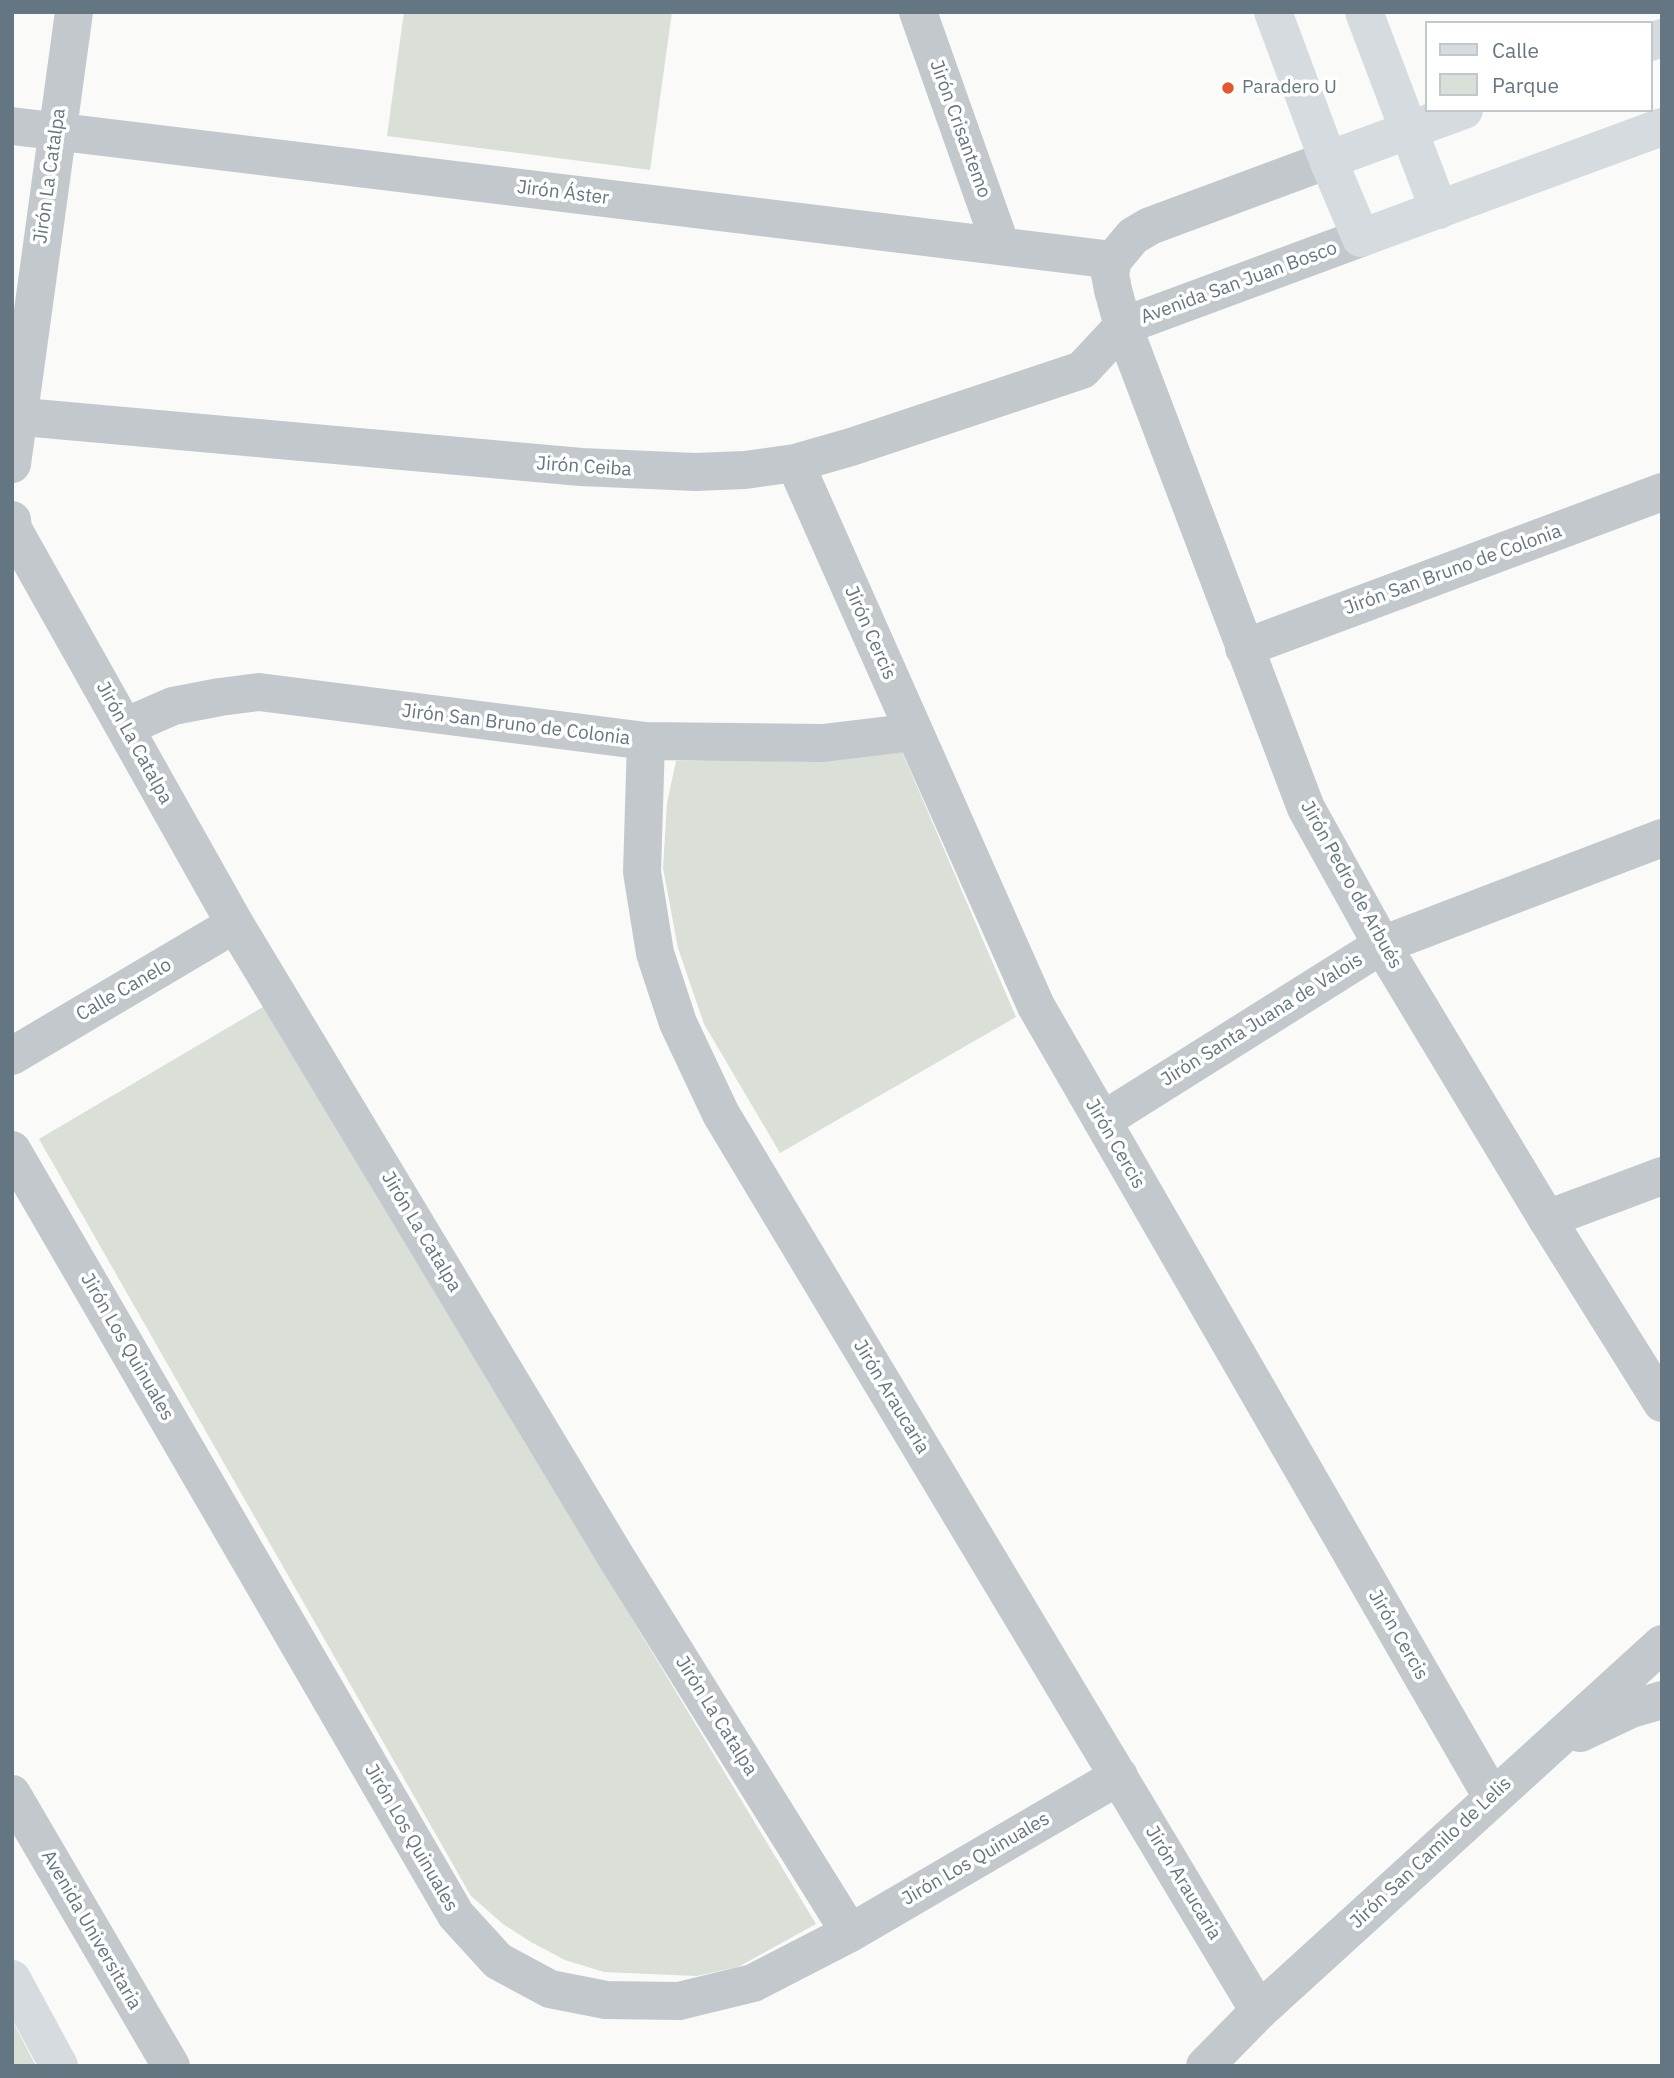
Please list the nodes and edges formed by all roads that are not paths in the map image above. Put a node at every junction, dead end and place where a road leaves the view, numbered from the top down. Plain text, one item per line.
1 (74, 12) edge
2 (918, 12) edge
3 (1273, 12) edge
4 (1364, 12) edge
5 (1458, 112) edge
6 (12, 126) edge
7 (1662, 127) edge
8 (1409, 130) junction
9 (56, 131) junction
10 (1328, 160) junction
11 (1439, 210) junction
12 (1361, 238) junction
13 (1001, 246) junction
14 (1113, 260) junction
15 (1123, 326) junction
16 (15, 417) edge
17 (795, 463) junction
18 (12, 464) edge
19 (1662, 492) edge
20 (12, 520) edge
21 (1244, 648) junction
22 (125, 727) junction
23 (914, 732) junction
24 (646, 741) junction
25 (1662, 838) edge
26 (235, 924) junction
27 (1382, 945) junction
28 (12, 1055) edge
29 (1102, 1121) junction
30 (12, 1150) edge
31 (1662, 1176) edge
32 (1547, 1219) junction
33 (1662, 1403) edge
34 (1662, 1644) edge
35 (1662, 1700) edge
36 (1545, 1750) junction
37 (1119, 1776) junction
38 (12, 1794) edge
39 (1492, 1797) junction
40 (850, 1933) junction
41 (12, 1979) edge
42 (22, 2010) edge
43 (1259, 2011) junction
44 (59, 2066) edge
45 (171, 2066) edge
46 (1205, 2066) edge

1 - 9 street, Jirón La Catalpa
2 - 13 street, Jirón Crisantemo
3 - 10 main road
4 - 8 main road
5 - 8 main road
6 - 9 street, Jirón Áster
7 - 11 main road, Avenida San Juan Bosco
8 - 10 main road
8 - 11 main road
9 - 13 street, Jirón Áster
9 - 16 street, Jirón La Catalpa
10 - 12 main road
10 - 14 street
11 - 12 main road, Avenida San Juan Bosco
12 - 15 street, Avenida San Juan Bosco
13 - 14 street, Jirón Áster
14 - 15 street, Avenida San Juan Bosco
15 - 17 street, Jirón Ceiba
15 - 21 street, Jirón Pedro de Arbués
16 - 17 street, Jirón Ceiba
16 - 18 street, Jirón La Catalpa
17 - 23 street, Jirón Cercis
19 - 21 street, Jirón San Bruno de Colonia
20 - 22 street, Jirón La Catalpa
21 - 27 street, Jirón Pedro de Arbués
22 - 24 street, Jirón San Bruno de Colonia
22 - 26 street, Jirón La Catalpa
23 - 24 street, Jirón San Bruno de Colonia
23 - 29 street, Jirón Cercis
24 - 37 street, Jirón Araucaria
25 - 27 street, Jirón Santa Juana de Valois
26 - 28 street, Calle Canelo
26 - 40 street, Jirón La Catalpa
27 - 29 street, Jirón Santa Juana de Valois
27 - 32 street, Jirón Pedro de Arbués
29 - 39 street, Jirón Cercis
30 - 40 street, Jirón Los Quinuales
31 - 32 street
32 - 33 street, Jirón Pedro de Arbués
34 - 36 street, Jirón San Camilo de Lelis
35 - 36 street
36 - 39 street, Jirón San Camilo de Lelis
37 - 40 street, Jirón Los Quinuales
37 - 43 street, Jirón Araucaria
38 - 45 street, Avenida Universitaria
39 - 43 street, Jirón San Camilo de Lelis
41 - 42 main road
42 - 44 main road
43 - 46 street, Jirón San Camilo de Lelis

